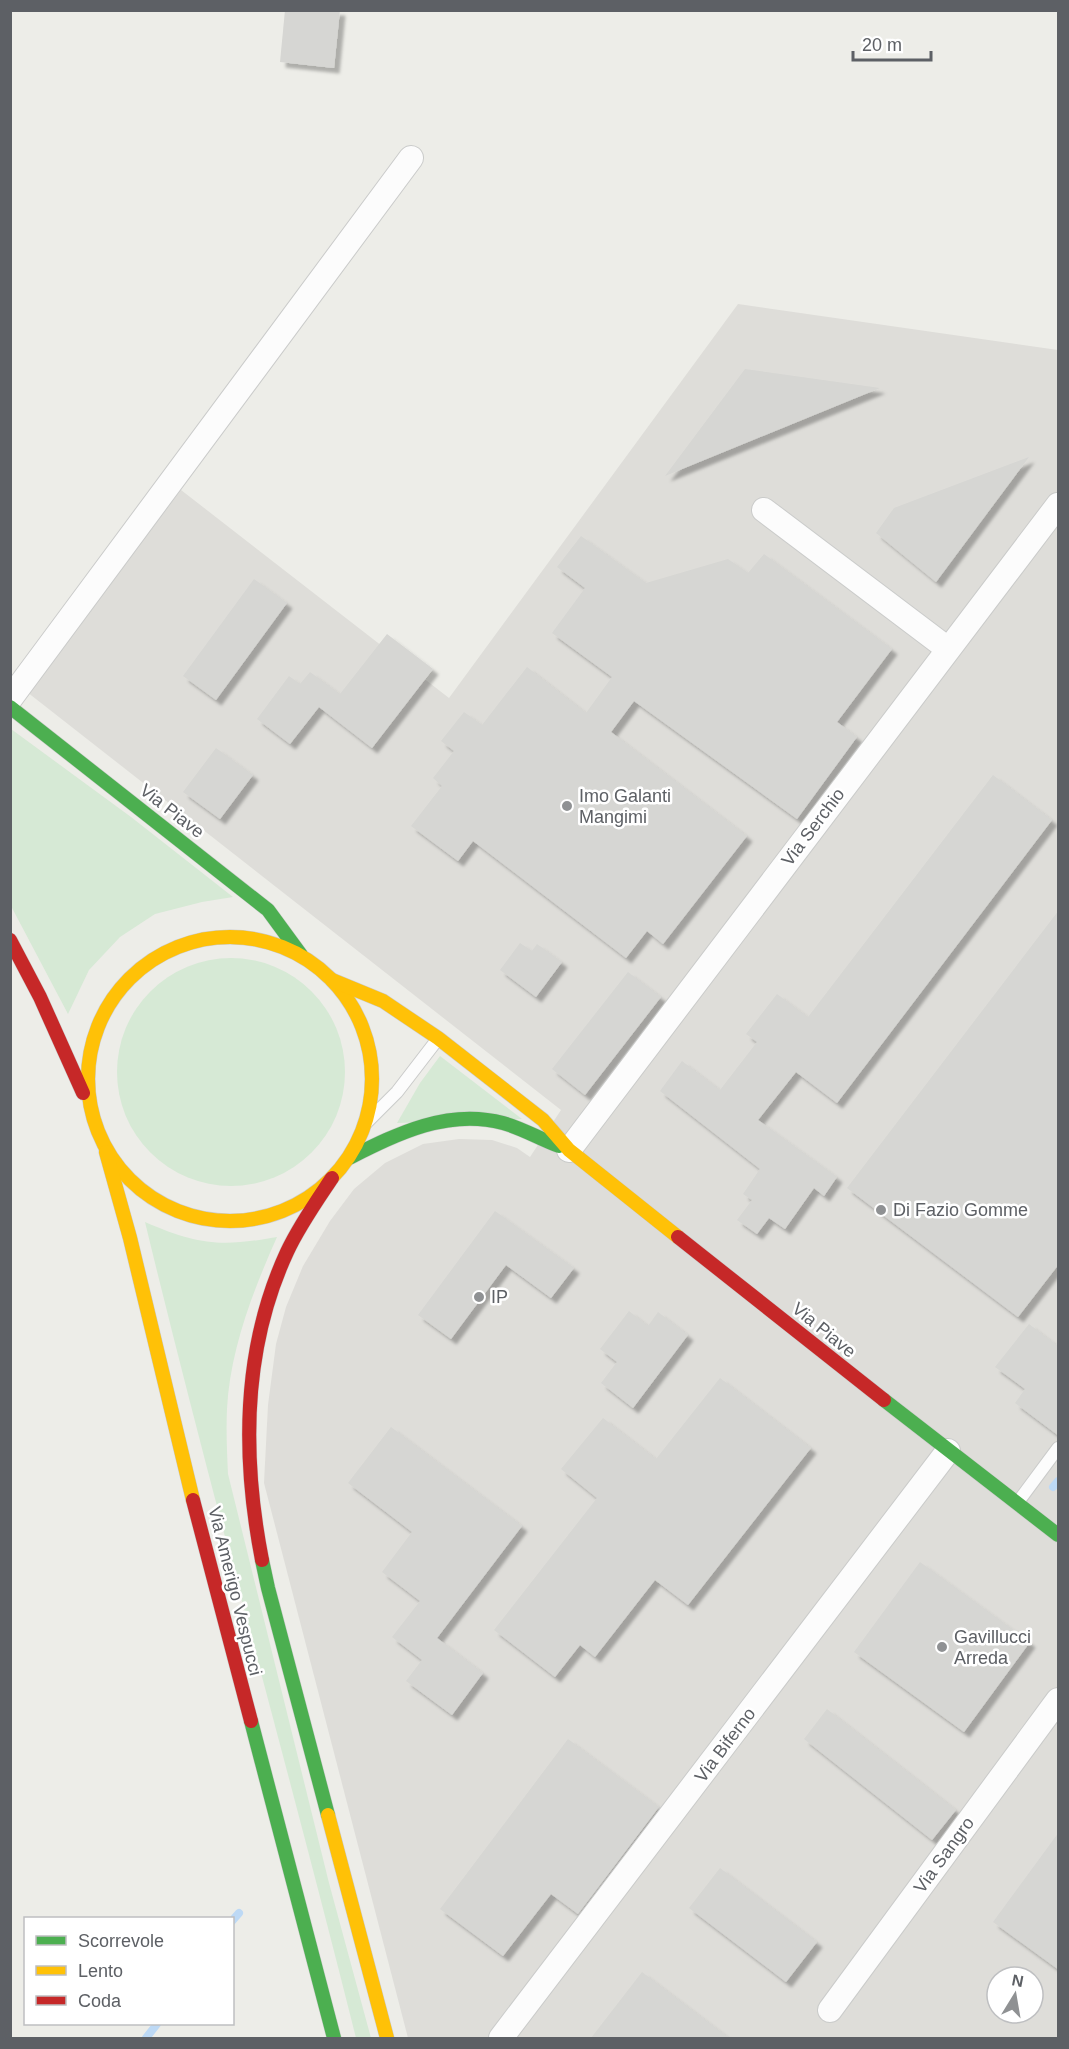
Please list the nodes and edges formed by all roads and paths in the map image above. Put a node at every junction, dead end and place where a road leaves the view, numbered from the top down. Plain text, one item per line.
1 (411, 158) dead end
2 (1059, 505) edge
3 (764, 510) dead end
4 (948, 649) junction
5 (10, 699) edge
6 (10, 707) edge
7 (10, 940) edge
8 (301, 955) junction
9 (332, 980) junction
10 (438, 1038) junction
11 (88, 1104) junction
12 (366, 1123) junction
13 (569, 1150) junction
14 (106, 1152) junction
15 (349, 1158) junction
16 (332, 1178) junction
17 (1059, 1448) edge
18 (948, 1451) junction
19 (1017, 1503) junction
20 (1054, 1524) edge
21 (1059, 1700) edge
22 (830, 2010) dead end
23 (334, 2038) edge
24 (387, 2038) edge
25 (501, 2038) edge

1 - 5 street
2 - 4 street, Via Serchio
3 - 4 street
4 - 13 street, Via Serchio
6 - 8 main road, Via Piave
7 - 11 main road
8 - 9 main road
8 - 11 main road
9 - 10 main road, Via Piave
9 - 12 main road
10 - 12 lane
10 - 13 main road, Via Piave
11 - 14 main road
12 - 15 main road
13 - 15 main road, Via Piave
13 - 18 main road, Via Piave
14 - 16 main road
14 - 23 main road, Via Amerigo Vespucci
15 - 16 main road
16 - 24 main road, Via Amerigo Vespucci
17 - 19 lane
18 - 19 main road, Via Piave
18 - 25 street, Via Biferno
19 - 20 main road, Via Piave
21 - 22 street, Via Sangro

